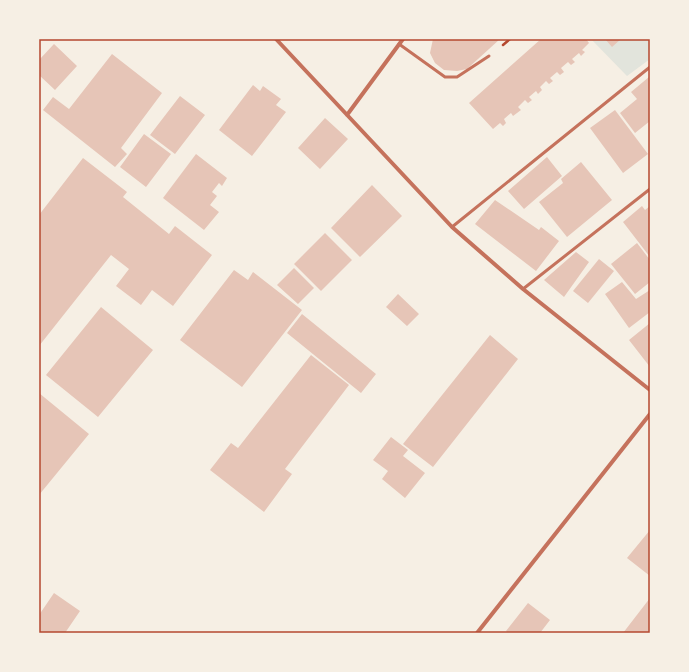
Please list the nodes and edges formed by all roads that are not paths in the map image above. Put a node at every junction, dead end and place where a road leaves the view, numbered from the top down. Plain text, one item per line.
1 (276, 39) edge
2 (403, 39) edge
3 (399, 44) junction
4 (490, 56) dead end
5 (650, 67) edge
6 (347, 115) junction
7 (650, 189) edge
8 (452, 226) junction
9 (523, 289) junction
10 (649, 389) edge
11 (650, 414) edge
12 (477, 633) edge

1 - 6 street
2 - 3 street
3 - 4 lane
3 - 6 street
5 - 8 lane
6 - 8 street
7 - 9 lane
8 - 9 street
9 - 10 street
11 - 12 street

